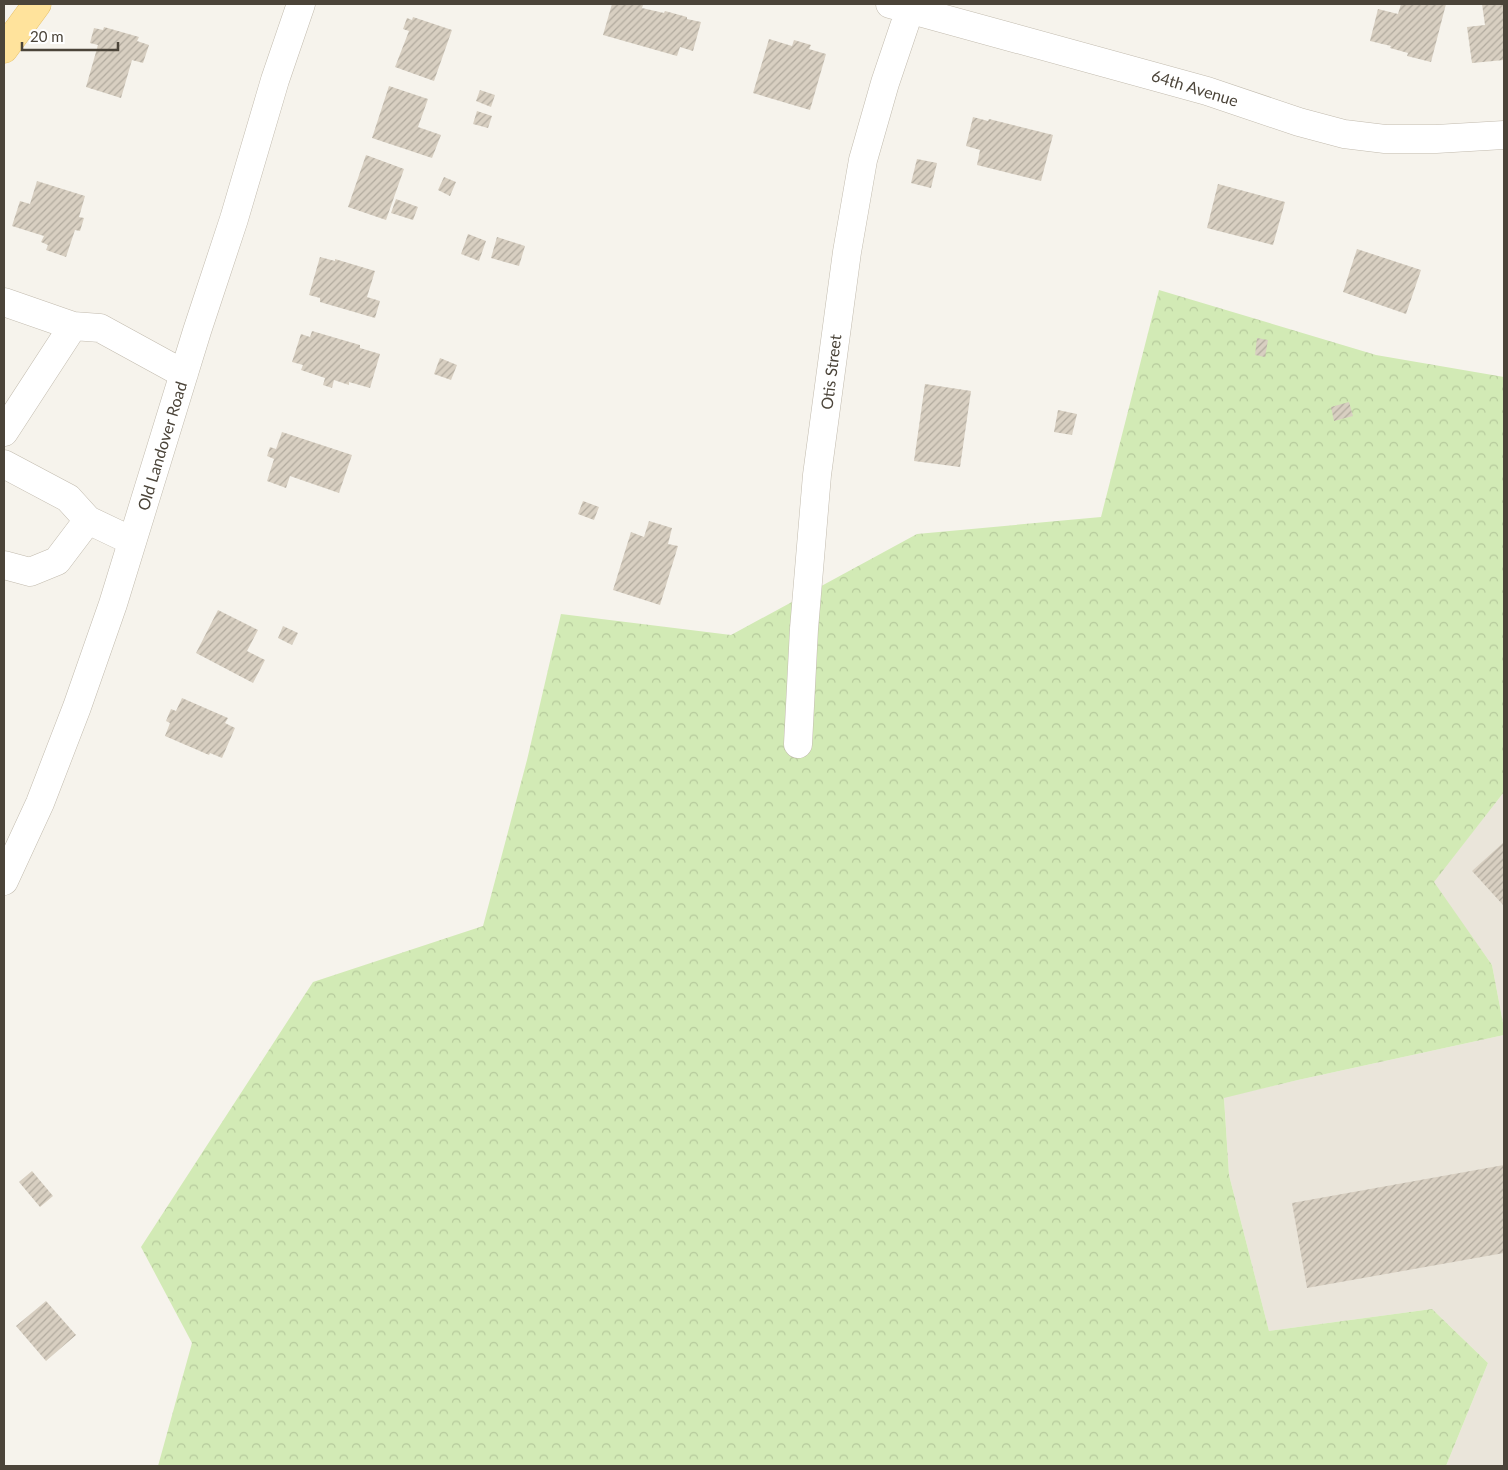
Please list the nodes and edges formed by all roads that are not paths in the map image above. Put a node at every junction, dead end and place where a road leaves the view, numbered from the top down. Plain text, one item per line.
1 (36, 4) edge
2 (301, 4) edge
3 (900, 6) edge
4 (4, 49) edge
5 (1504, 135) edge
6 (4, 302) edge
7 (73, 326) junction
8 (184, 374) junction
9 (4, 432) edge
10 (4, 464) edge
11 (88, 520) junction
12 (132, 541) junction
13 (4, 565) edge
14 (798, 744) dead end
15 (4, 881) edge

1 - 4 main road
2 - 8 street, Old Landover Road
3 - 5 street, 64th Avenue
3 - 14 street, Otis Street
6 - 7 street
7 - 8 street
7 - 9 street
8 - 12 street, Old Landover Road
10 - 11 street
11 - 12 street
11 - 13 street
12 - 15 street, Old Landover Road

